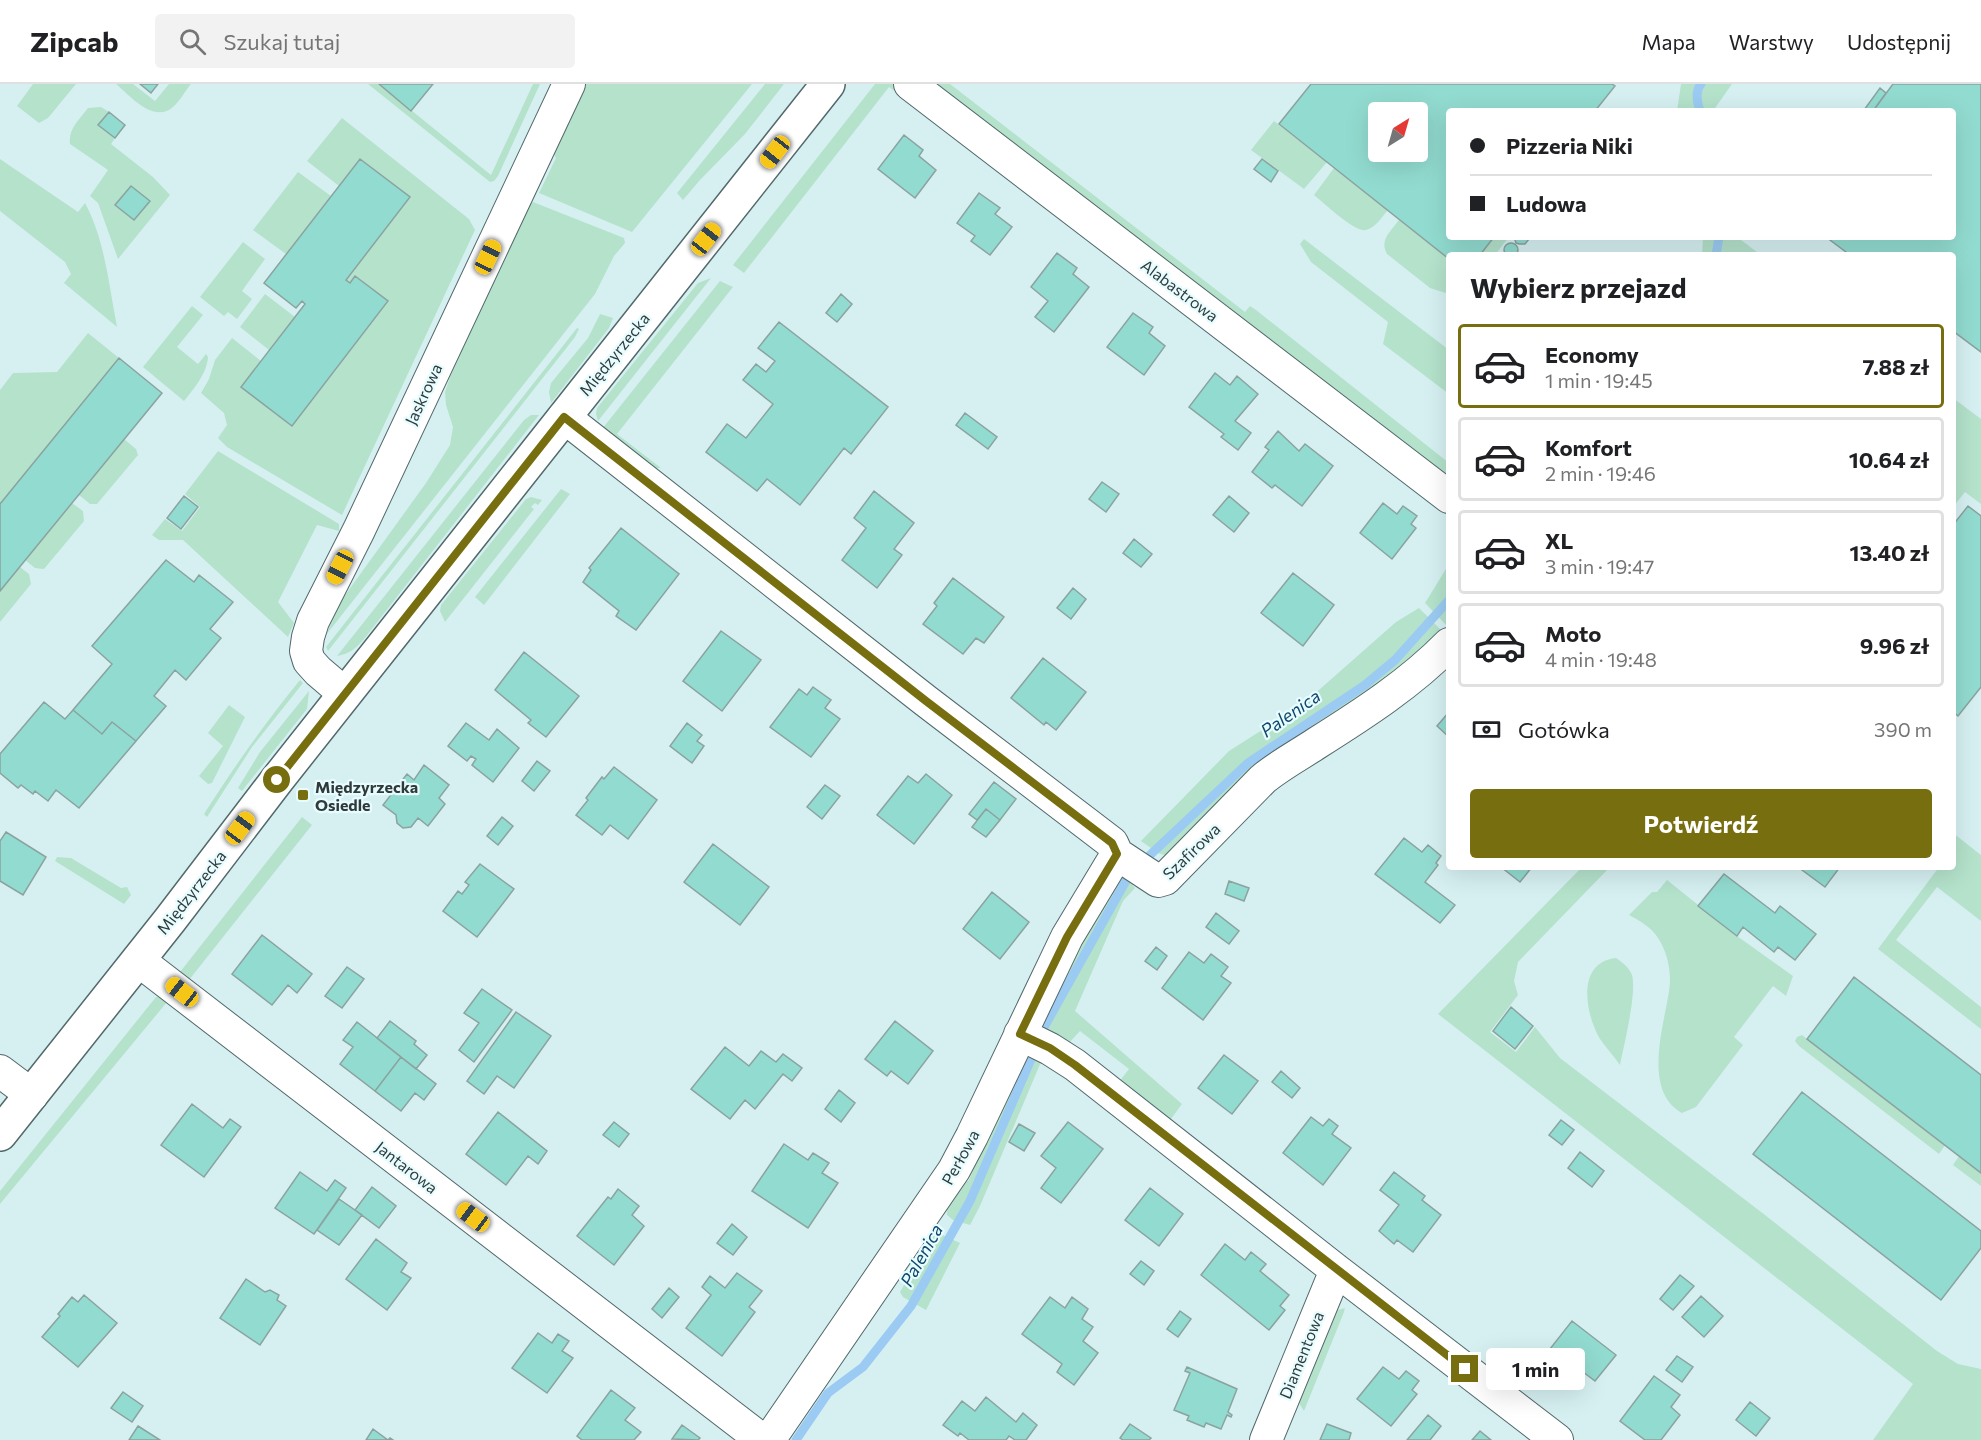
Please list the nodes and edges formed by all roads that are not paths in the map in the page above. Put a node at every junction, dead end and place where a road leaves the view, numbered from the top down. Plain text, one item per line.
1 (569, 84) edge
2 (828, 84) edge
3 (910, 84) edge
4 (564, 417) junction
5 (1446, 495) edge
6 (1446, 647) edge
7 (345, 694) junction
8 (1117, 854) junction
9 (138, 960) junction
10 (1020, 1034) junction
11 (0, 1071) edge
12 (32, 1095) junction
13 (0, 1134) edge
14 (1336, 1270) junction
15 (762, 1440) edge
16 (769, 1440) edge
17 (1266, 1440) edge
18 (1557, 1440) edge

1 - 7 street, Jaskrowa
2 - 4 main road, Międzyrzecka
3 - 5 street, Alabastrowa
4 - 7 main road, Międzyrzecka
4 - 8 street, Szafirowa
6 - 8 street, Szafirowa
7 - 9 main road, Międzyrzecka
8 - 10 street, Perłowa
9 - 12 main road, Międzyrzecka
9 - 15 street, Jantarowa
10 - 14 street
10 - 16 street, Perłowa
11 - 12 street
12 - 13 main road, Międzyrzecka
14 - 17 street, Diamentowa
14 - 18 street

